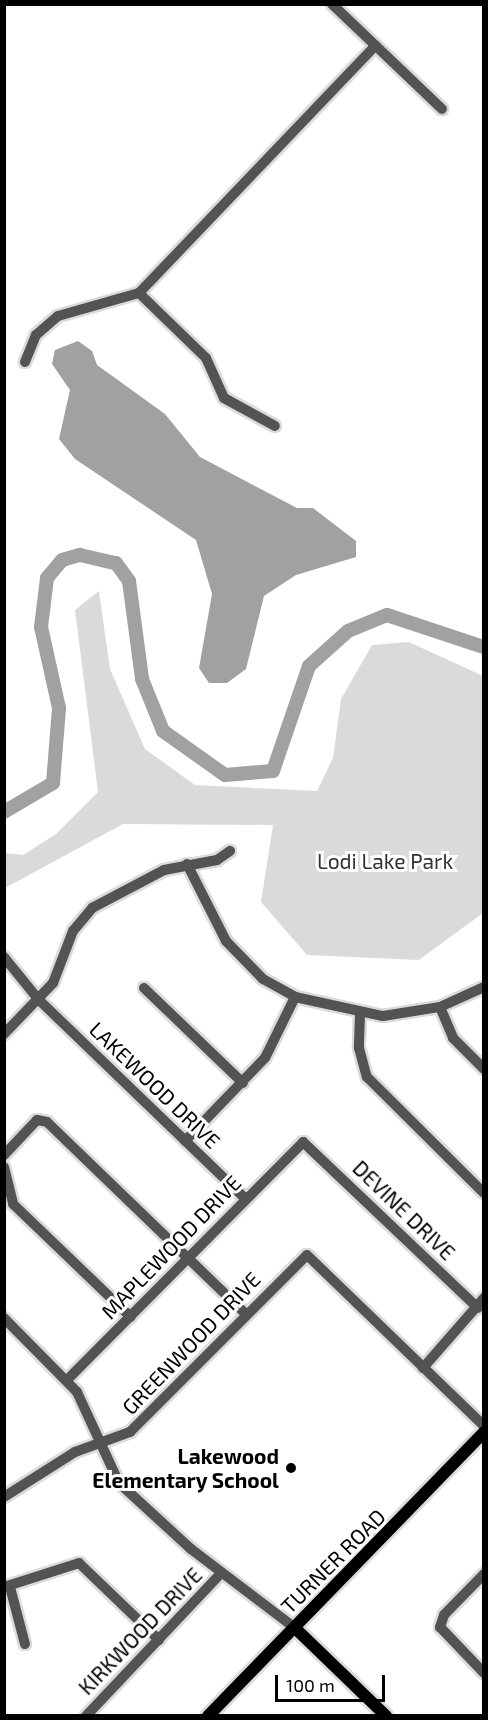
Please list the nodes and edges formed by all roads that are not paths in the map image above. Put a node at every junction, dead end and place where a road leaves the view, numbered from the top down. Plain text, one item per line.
1 (332, 4) edge
2 (375, 46) junction
3 (442, 109) dead end
4 (139, 293) junction
5 (25, 362) dead end
6 (275, 426) dead end
7 (230, 851) dead end
8 (187, 864) junction
9 (4, 957) edge
10 (483, 987) edge
11 (144, 988) dead end
12 (295, 997) junction
13 (39, 1000) junction
14 (440, 1007) junction
15 (360, 1014) junction
16 (4, 1034) edge
17 (483, 1069) edge
18 (243, 1083) junction
19 (185, 1141) junction
20 (303, 1142) joint
21 (4, 1155) edge
22 (4, 1167) edge
23 (483, 1193) edge
24 (245, 1198) junction
25 (188, 1257) junction
26 (481, 1303) edge
27 (246, 1314) junction
28 (131, 1317) junction
29 (4, 1318) edge
30 (423, 1368) junction
31 (68, 1379) junction
32 (483, 1426) edge
33 (483, 1432) edge
34 (96, 1442) junction
35 (4, 1497) edge
36 (221, 1573) junction
37 (482, 1576) edge
38 (7, 1587) edge
39 (294, 1628) junction
40 (159, 1640) junction
41 (25, 1644) dead end
42 (483, 1673) edge
43 (383, 1715) edge
44 (86, 1716) edge
45 (208, 1716) edge

1 - 2 street
2 - 3 street
2 - 4 street
4 - 5 street
4 - 6 street
7 - 8 street
8 - 12 street
8 - 13 street
9 - 13 street, LAKEWOOD DRIVE
10 - 14 street
11 - 18 street
12 - 15 street
12 - 18 street
13 - 16 street
13 - 19 street, LAKEWOOD DRIVE
14 - 15 street
14 - 17 street
15 - 23 street
18 - 19 street
19 - 24 street, LAKEWOOD DRIVE
20 - 24 street, MAPLEWOOD DRIVE
20 - 26 street, DEVINE DRIVE
21 - 25 street
22 - 28 street
24 - 25 street, MAPLEWOOD DRIVE
25 - 27 street
25 - 28 street, MAPLEWOOD DRIVE
26 - 30 street
27 - 30 street, GREENWOOD DRIVE
27 - 34 street, GREENWOOD DRIVE
28 - 31 street, MAPLEWOOD DRIVE
29 - 31 street
30 - 32 street
31 - 34 street
33 - 39 main road, TURNER ROAD
34 - 35 street, GREENWOOD DRIVE
34 - 36 street
36 - 39 street
36 - 40 street, KIRKWOOD DRIVE
37 - 42 street
38 - 40 street
38 - 41 street
39 - 43 main road
39 - 45 main road, TURNER ROAD
40 - 44 street, KIRKWOOD DRIVE

